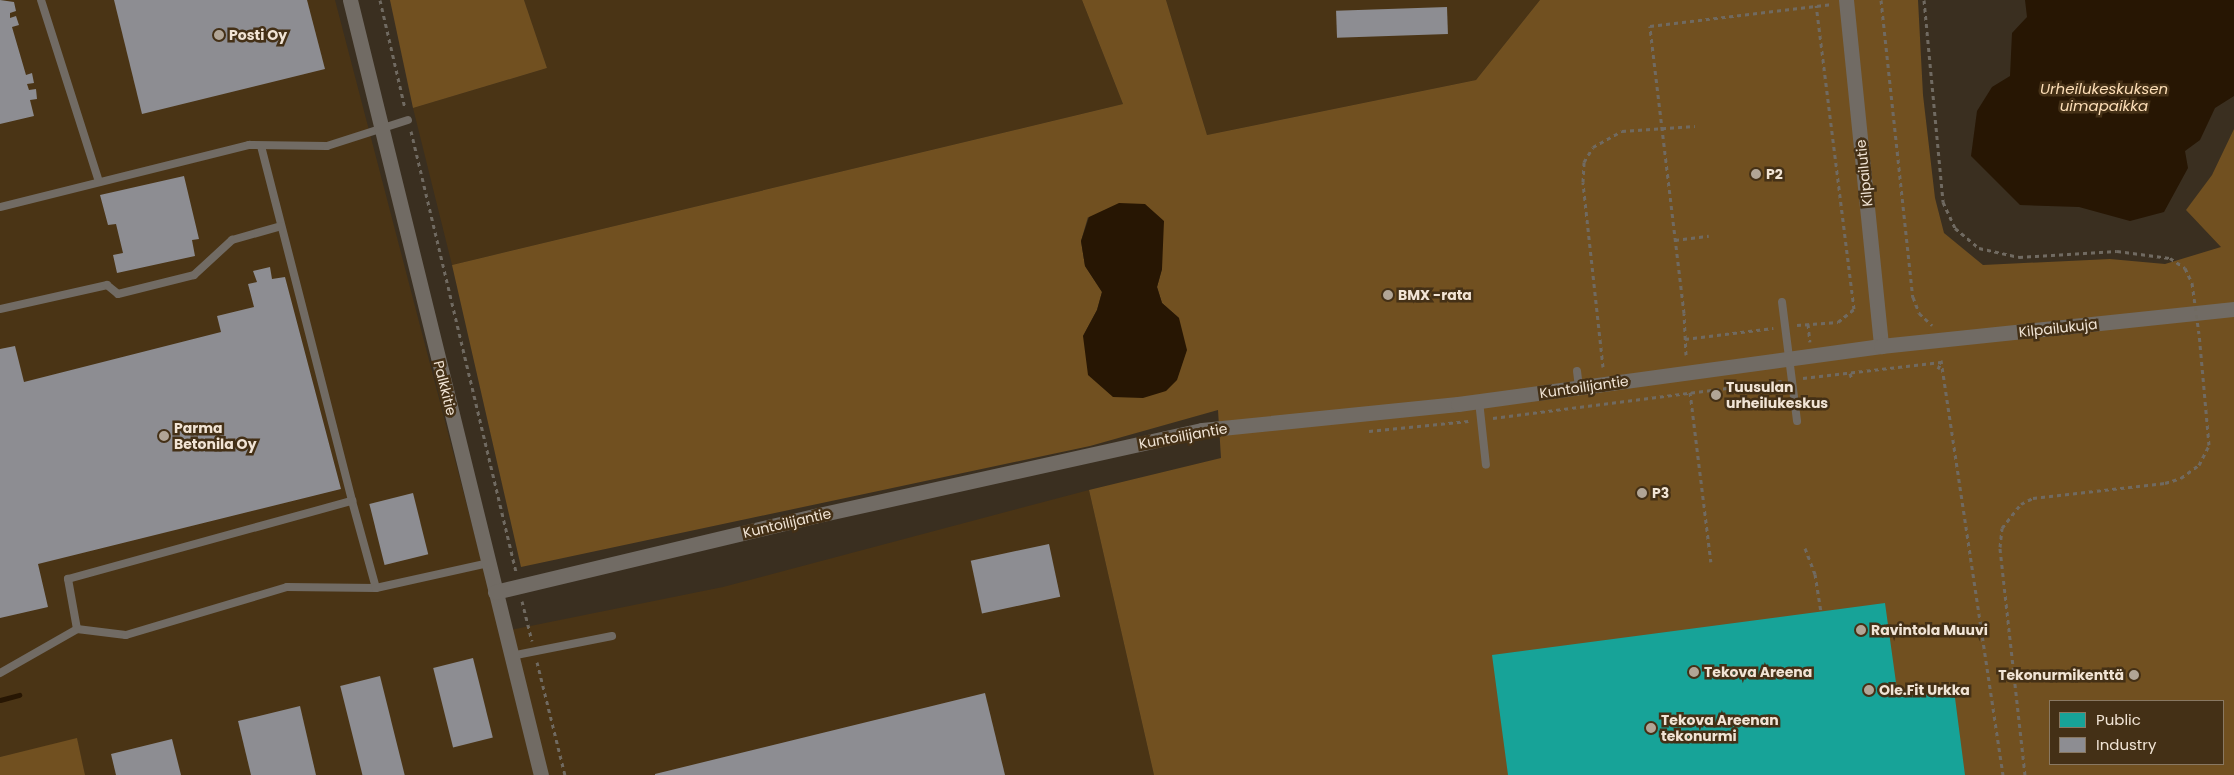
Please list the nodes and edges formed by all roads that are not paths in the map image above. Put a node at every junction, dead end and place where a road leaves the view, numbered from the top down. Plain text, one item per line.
1 (41, 0) edge
2 (350, 0) edge
3 (1846, 1) edge
4 (408, 120) road end
5 (381, 127) junction
6 (261, 146) junction
7 (99, 182) junction
8 (0, 207) edge
9 (281, 226) junction
10 (1782, 302) dead end
11 (2234, 309) edge
12 (0, 310) edge
13 (1881, 346) junction
14 (1788, 359) junction
15 (1577, 371) dead end
16 (1579, 388) junction
17 (1479, 401) junction
18 (1797, 421) dead end
19 (1486, 465) dead end
20 (352, 501) junction
21 (488, 563) junction
22 (376, 588) junction
23 (496, 592) junction
24 (77, 629) junction
25 (612, 636) dead end
26 (512, 656) junction
27 (0, 673) edge
28 (541, 775) edge

1 - 7 lane
2 - 5 street, Palkkitie
3 - 13 street, Kilpailutie
4 - 5 lane
5 - 6 lane
5 - 21 street, Palkkitie
6 - 7 lane
6 - 9 lane
7 - 8 lane
9 - 12 lane
9 - 20 lane
10 - 14 lane
11 - 13 street, Kilpailukuja
13 - 14 street, Kuntoilijantie
14 - 16 street, Kuntoilijantie
14 - 18 lane
15 - 16 lane
16 - 17 street, Kuntoilijantie
17 - 19 lane
17 - 23 street, Kuntoilijantie
20 - 22 lane
20 - 24 lane
21 - 22 lane
21 - 23 street, Palkkitie
22 - 24 lane
23 - 26 street, Palkkitie
24 - 27 lane
25 - 26 lane
26 - 28 street, Palkkitie

